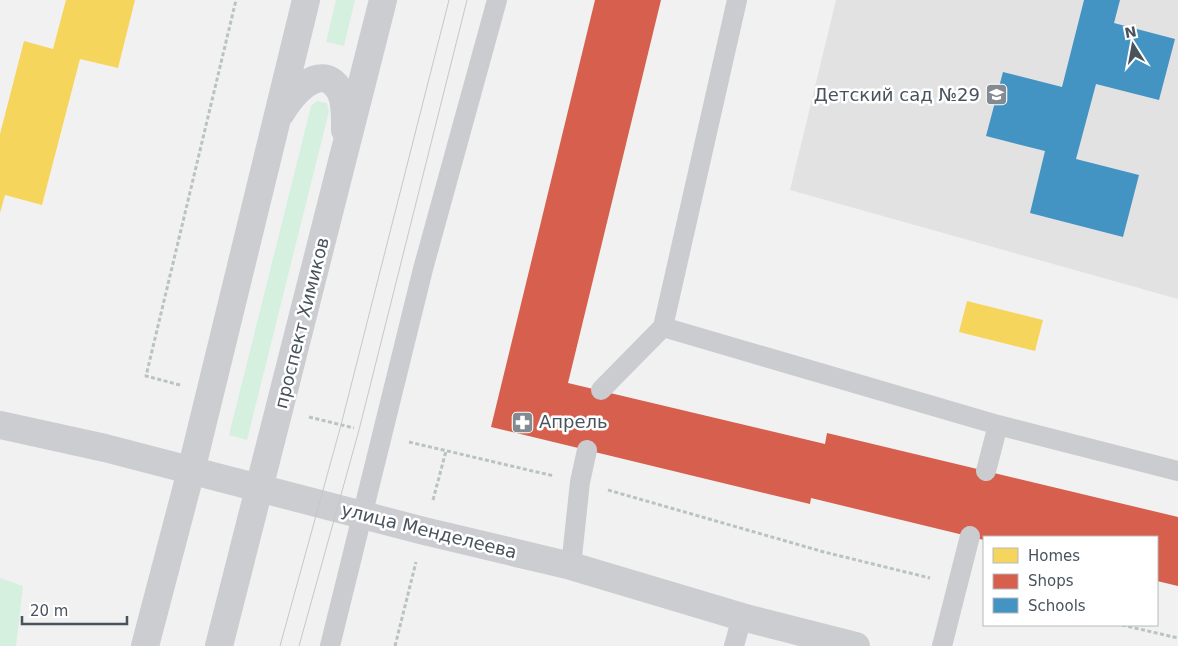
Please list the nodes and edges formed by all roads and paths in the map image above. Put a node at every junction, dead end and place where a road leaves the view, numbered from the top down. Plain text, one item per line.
1 (236, 0) edge
2 (306, 0) edge
3 (383, 0) edge
4 (497, 0) edge
5 (737, 0) edge
6 (274, 124) junction
7 (345, 154) junction
8 (663, 327) junction
9 (146, 376) dead end
10 (601, 390) dead end
11 (0, 425) edge
12 (341, 426) dead end
13 (998, 426) junction
14 (382, 436) junction
15 (588, 450) dead end
16 (192, 470) junction
17 (986, 471) dead end
18 (1178, 471) edge
19 (580, 482) junction
20 (260, 489) junction
21 (363, 516) junction
22 (970, 536) dead end
23 (571, 566) junction
24 (958, 585) junction
25 (742, 617) junction
26 (1126, 626) edge
27 (1178, 638) edge
28 (145, 646) edge
29 (219, 646) edge
30 (330, 646) edge
31 (734, 646) edge
32 (856, 646) edge
33 (942, 646) edge

1 - 9 path
2 - 6 main road
3 - 7 main road, проспект Химиков
4 - 14 lane
5 - 8 lane
6 - 7 main road
6 - 16 main road
7 - 20 main road, проспект Химиков
8 - 10 lane
8 - 13 lane
11 - 16 main road, улица Менделеева
12 - 14 path
13 - 17 lane
13 - 18 lane
14 - 19 path
14 - 21 lane
15 - 19 lane
16 - 20 main road, улица Менделеева
16 - 28 main road
19 - 23 lane
19 - 24 path
20 - 21 main road, улица Менделеева
20 - 29 main road, проспект Химиков
21 - 23 main road, улица Менделеева
21 - 30 lane
22 - 24 lane
23 - 25 main road, улица Менделеева
24 - 33 lane
25 - 31 lane
25 - 32 main road, улица Менделеева
26 - 27 path

